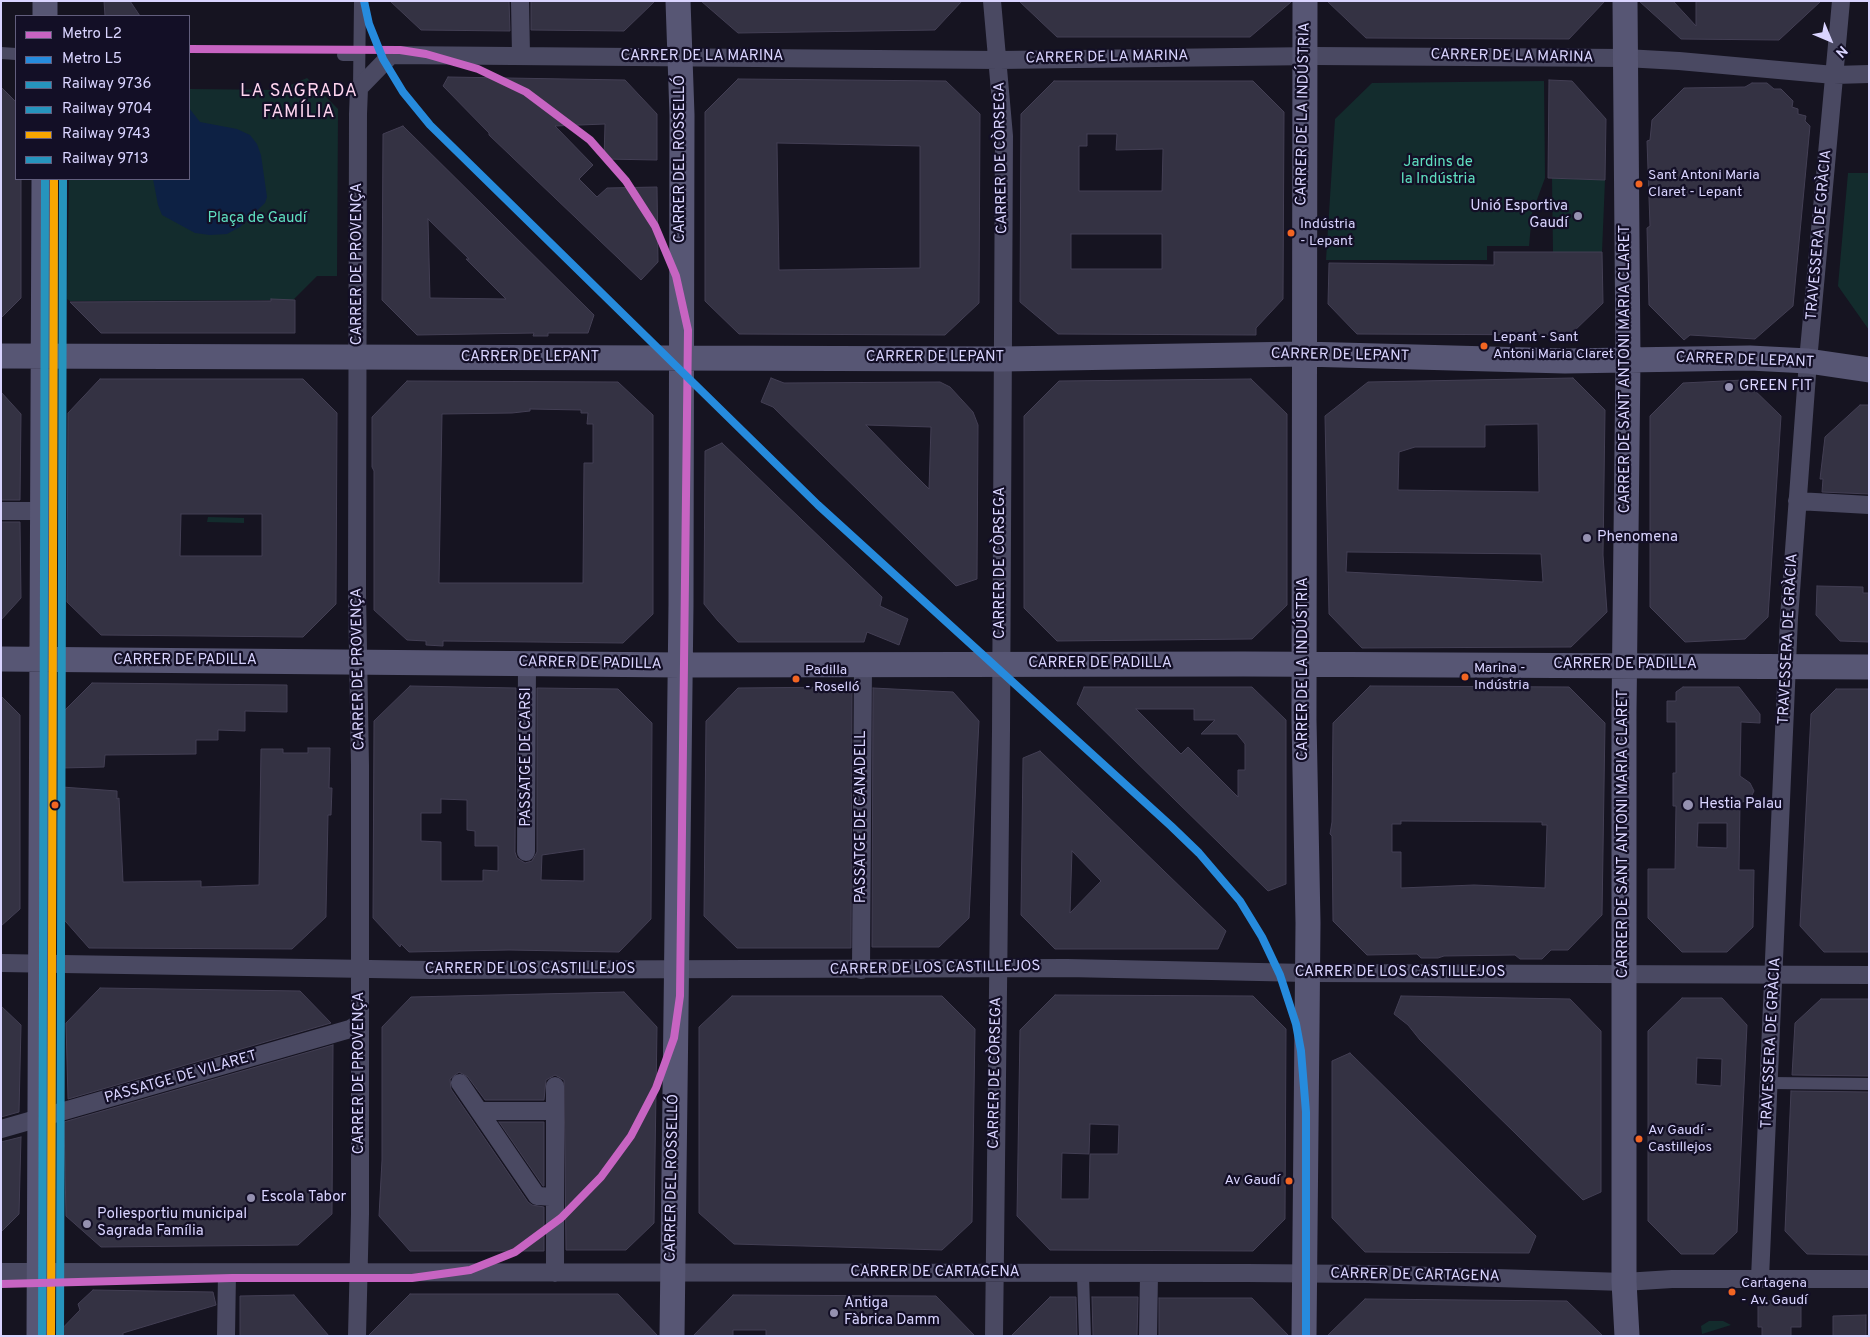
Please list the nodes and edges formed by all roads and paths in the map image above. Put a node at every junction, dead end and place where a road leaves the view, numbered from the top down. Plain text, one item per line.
1 (45, 1) edge
2 (360, 1) edge
3 (520, 1) edge
4 (678, 1) edge
5 (992, 1) edge
6 (1305, 1) edge
7 (1625, 1) edge
8 (1841, 1) edge
9 (45, 15) edge
10 (1, 53) edge
11 (15, 54) edge
12 (343, 55) dead end
13 (359, 55) junction
14 (521, 55) junction
15 (1306, 56) junction
16 (680, 57) junction
17 (1625, 58) junction
18 (999, 60) junction
19 (1869, 74) edge
20 (1834, 75) junction
21 (359, 88) junction
22 (44, 180) edge
23 (1303, 354) junction
24 (1, 356) edge
25 (44, 356) junction
26 (359, 358) junction
27 (682, 358) junction
28 (1003, 359) junction
29 (1628, 359) junction
30 (1808, 361) junction
31 (1869, 370) edge
32 (1797, 501) junction
33 (1869, 505) edge
34 (1, 511) edge
35 (42, 511) junction
36 (1, 659) edge
37 (42, 660) junction
38 (359, 662) junction
39 (527, 664) junction
40 (863, 664) junction
41 (1000, 664) junction
42 (1304, 664) junction
43 (681, 665) junction
44 (1624, 665) junction
45 (1787, 666) junction
46 (1869, 667) edge
47 (526, 852) dead end
48 (40, 963) junction
49 (1, 964) edge
50 (360, 968) junction
51 (997, 968) junction
52 (676, 969) junction
53 (861, 970) junction
54 (1306, 973) junction
55 (1624, 974) junction
56 (1775, 975) junction
57 (1869, 976) edge
58 (360, 1024) junction
59 (460, 1083) dead end
60 (1770, 1083) junction
61 (1869, 1084) edge
62 (555, 1086) dead end
63 (479, 1111) junction
64 (555, 1111) junction
65 (40, 1118) junction
66 (1, 1129) edge
67 (555, 1198) junction
68 (1, 1272) edge
69 (39, 1272) junction
70 (555, 1272) junction
71 (227, 1273) junction
72 (359, 1273) junction
73 (672, 1273) junction
74 (994, 1273) junction
75 (1149, 1274) junction
76 (1304, 1274) junction
77 (1083, 1275) junction
78 (1760, 1278) junction
79 (1869, 1279) edge
80 (1624, 1282) junction
81 (39, 1336) edge
82 (226, 1336) edge
83 (357, 1336) edge
84 (672, 1336) edge
85 (994, 1336) edge
86 (1086, 1336) edge
87 (1148, 1336) edge
88 (1304, 1336) edge
89 (1627, 1336) edge

1 - 9 main road
2 - 13 street, CARRER DE PROVENÇA
3 - 14 street
4 - 16 main road, CARRER DEL ROSSELLÓ
5 - 18 street, CARRER DE CÒRSEGA
6 - 15 main road, CARRER DE LA INDÚSTRIA
7 - 17 main road, CARRER DE SANT ANTONI MARIA CLARET
8 - 20 street, TRAVESSERA DE GRÀCIA
10 - 11 street
12 - 13 street
13 - 21 street, CARRER DE PROVENÇA
14 - 16 street, CARRER DE LA MARINA
14 - 21 street, CARRER DE LA MARINA
15 - 17 street, CARRER DE LA MARINA
15 - 18 street, CARRER DE LA MARINA
15 - 23 main road, CARRER DE LA INDÚSTRIA
16 - 18 street, CARRER DE LA MARINA
16 - 27 main road, CARRER DEL ROSSELLÓ
17 - 20 street, CARRER DE LA MARINA
17 - 29 main road, CARRER DE SANT ANTONI MARIA CLARET
18 - 28 street, CARRER DE CÒRSEGA
19 - 20 street, CARRER DE LA MARINA
20 - 30 street, TRAVESSERA DE GRÀCIA
21 - 26 street, CARRER DE PROVENÇA
22 - 25 main road
23 - 28 main road, CARRER DE LEPANT
23 - 29 main road, CARRER DE LEPANT
23 - 42 main road, CARRER DE LA INDÚSTRIA
24 - 25 main road, CARRER DE LEPANT
25 - 26 main road, CARRER DE LEPANT
25 - 35 main road
26 - 27 main road, CARRER DE LEPANT
26 - 38 street, CARRER DE PROVENÇA
27 - 28 main road, CARRER DE LEPANT
27 - 43 main road, CARRER DEL ROSSELLÓ
28 - 41 street, CARRER DE CÒRSEGA
29 - 30 main road, CARRER DE LEPANT
29 - 44 main road, CARRER DE SANT ANTONI MARIA CLARET
30 - 31 main road, CARRER DE LEPANT
30 - 32 street, TRAVESSERA DE GRÀCIA
32 - 33 street
32 - 45 street, TRAVESSERA DE GRÀCIA
34 - 35 street
35 - 37 main road
36 - 37 main road, CARRER DE PADILLA
37 - 38 main road, CARRER DE PADILLA
37 - 48 main road
38 - 39 main road, CARRER DE PADILLA
38 - 50 street, CARRER DE PROVENÇA
39 - 43 main road, CARRER DE PADILLA
39 - 47 street, PASSATGE DE CARSI
40 - 41 main road, CARRER DE PADILLA
40 - 43 main road, CARRER DE PADILLA
40 - 53 street, PASSATGE DE CANADELL
41 - 42 main road, CARRER DE PADILLA
41 - 51 street, CARRER DE CÒRSEGA
42 - 44 main road, CARRER DE PADILLA
42 - 54 main road, CARRER DE LA INDÚSTRIA
43 - 52 main road, CARRER DEL ROSSELLÓ
44 - 45 main road, CARRER DE PADILLA
44 - 55 main road, CARRER DE SANT ANTONI MARIA CLARET
45 - 46 main road, CARRER DE PADILLA
45 - 56 street, TRAVESSERA DE GRÀCIA
48 - 49 street, CARRER DE LOS CASTILLEJOS
48 - 50 street, CARRER DE LOS CASTILLEJOS
48 - 65 main road
50 - 52 street, CARRER DE LOS CASTILLEJOS
50 - 58 street, CARRER DE PROVENÇA
51 - 53 street, CARRER DE LOS CASTILLEJOS
51 - 54 street, CARRER DE LOS CASTILLEJOS
51 - 74 street, CARRER DE CÒRSEGA
52 - 53 street, CARRER DE LOS CASTILLEJOS
52 - 73 main road, CARRER DEL ROSSELLÓ
54 - 55 street, CARRER DE LOS CASTILLEJOS
54 - 76 main road, CARRER DE LA INDÚSTRIA
55 - 56 street, CARRER DE LOS CASTILLEJOS
55 - 80 main road, CARRER DE SANT ANTONI MARIA CLARET
56 - 57 street, CARRER DE LOS CASTILLEJOS
56 - 60 street, TRAVESSERA DE GRÀCIA
58 - 65 street, PASSATGE DE VILARET
58 - 72 street, CARRER DE PROVENÇA
59 - 63 street
60 - 61 street
60 - 78 street, TRAVESSERA DE GRÀCIA
62 - 64 street
63 - 64 street
63 - 67 street
64 - 67 street
65 - 66 street, PASSATGE DE VILARET
65 - 69 main road
67 - 70 street
68 - 69 street, CARRER DE CARTAGENA
69 - 71 street, CARRER DE CARTAGENA
69 - 81 main road
70 - 72 street, CARRER DE CARTAGENA
70 - 73 street, CARRER DE CARTAGENA
71 - 72 street, CARRER DE CARTAGENA
71 - 82 street
72 - 83 street, CARRER DE PROVENÇA
73 - 74 street, CARRER DE CARTAGENA
73 - 84 main road, CARRER DEL ROSSELLÓ
74 - 77 street, CARRER DE CARTAGENA
74 - 85 street, CARRER DE CÒRSEGA
75 - 76 street, CARRER DE CARTAGENA
75 - 77 street, CARRER DE CARTAGENA
75 - 87 street
76 - 80 street, CARRER DE CARTAGENA
76 - 88 main road, CARRER DE LA INDÚSTRIA
77 - 86 street
78 - 79 street, CARRER DE CARTAGENA
78 - 80 street, CARRER DE CARTAGENA
80 - 89 main road, CARRER DE SANT ANTONI MARIA CLARET

